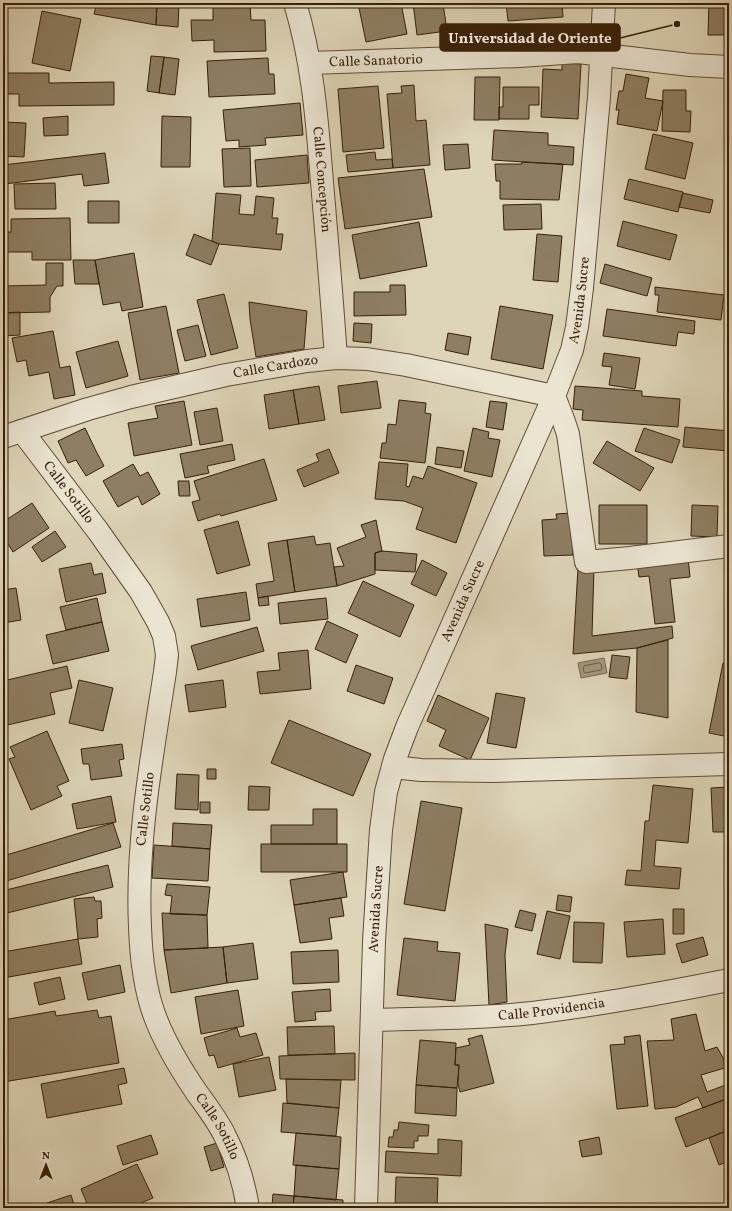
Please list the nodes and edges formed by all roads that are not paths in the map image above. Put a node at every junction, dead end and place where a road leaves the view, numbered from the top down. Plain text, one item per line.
1 (295, 3) edge
2 (604, 3) edge
3 (602, 55) junction
4 (310, 63) junction
5 (729, 67) edge
6 (336, 358) junction
7 (554, 396) junction
8 (12, 434) edge
9 (729, 546) edge
10 (729, 764) edge
11 (393, 768) junction
12 (729, 980) edge
13 (372, 1020) junction
14 (248, 1208) edge
15 (366, 1208) edge

1 - 4 street, Calle Concepción
2 - 3 street, Avenida Sucre
3 - 4 street, Calle Sanatorio
3 - 5 street, Calle Sanatorio
3 - 7 street, Avenida Sucre
4 - 6 street, Calle Concepción
6 - 7 street, Calle Cardozo
6 - 8 street, Calle Cardozo
7 - 9 street
7 - 11 street, Avenida Sucre
8 - 14 street, Calle Sotillo
10 - 11 street
11 - 13 street, Avenida Sucre
12 - 13 street, Calle Providencia
13 - 15 street, Avenida Sucre

